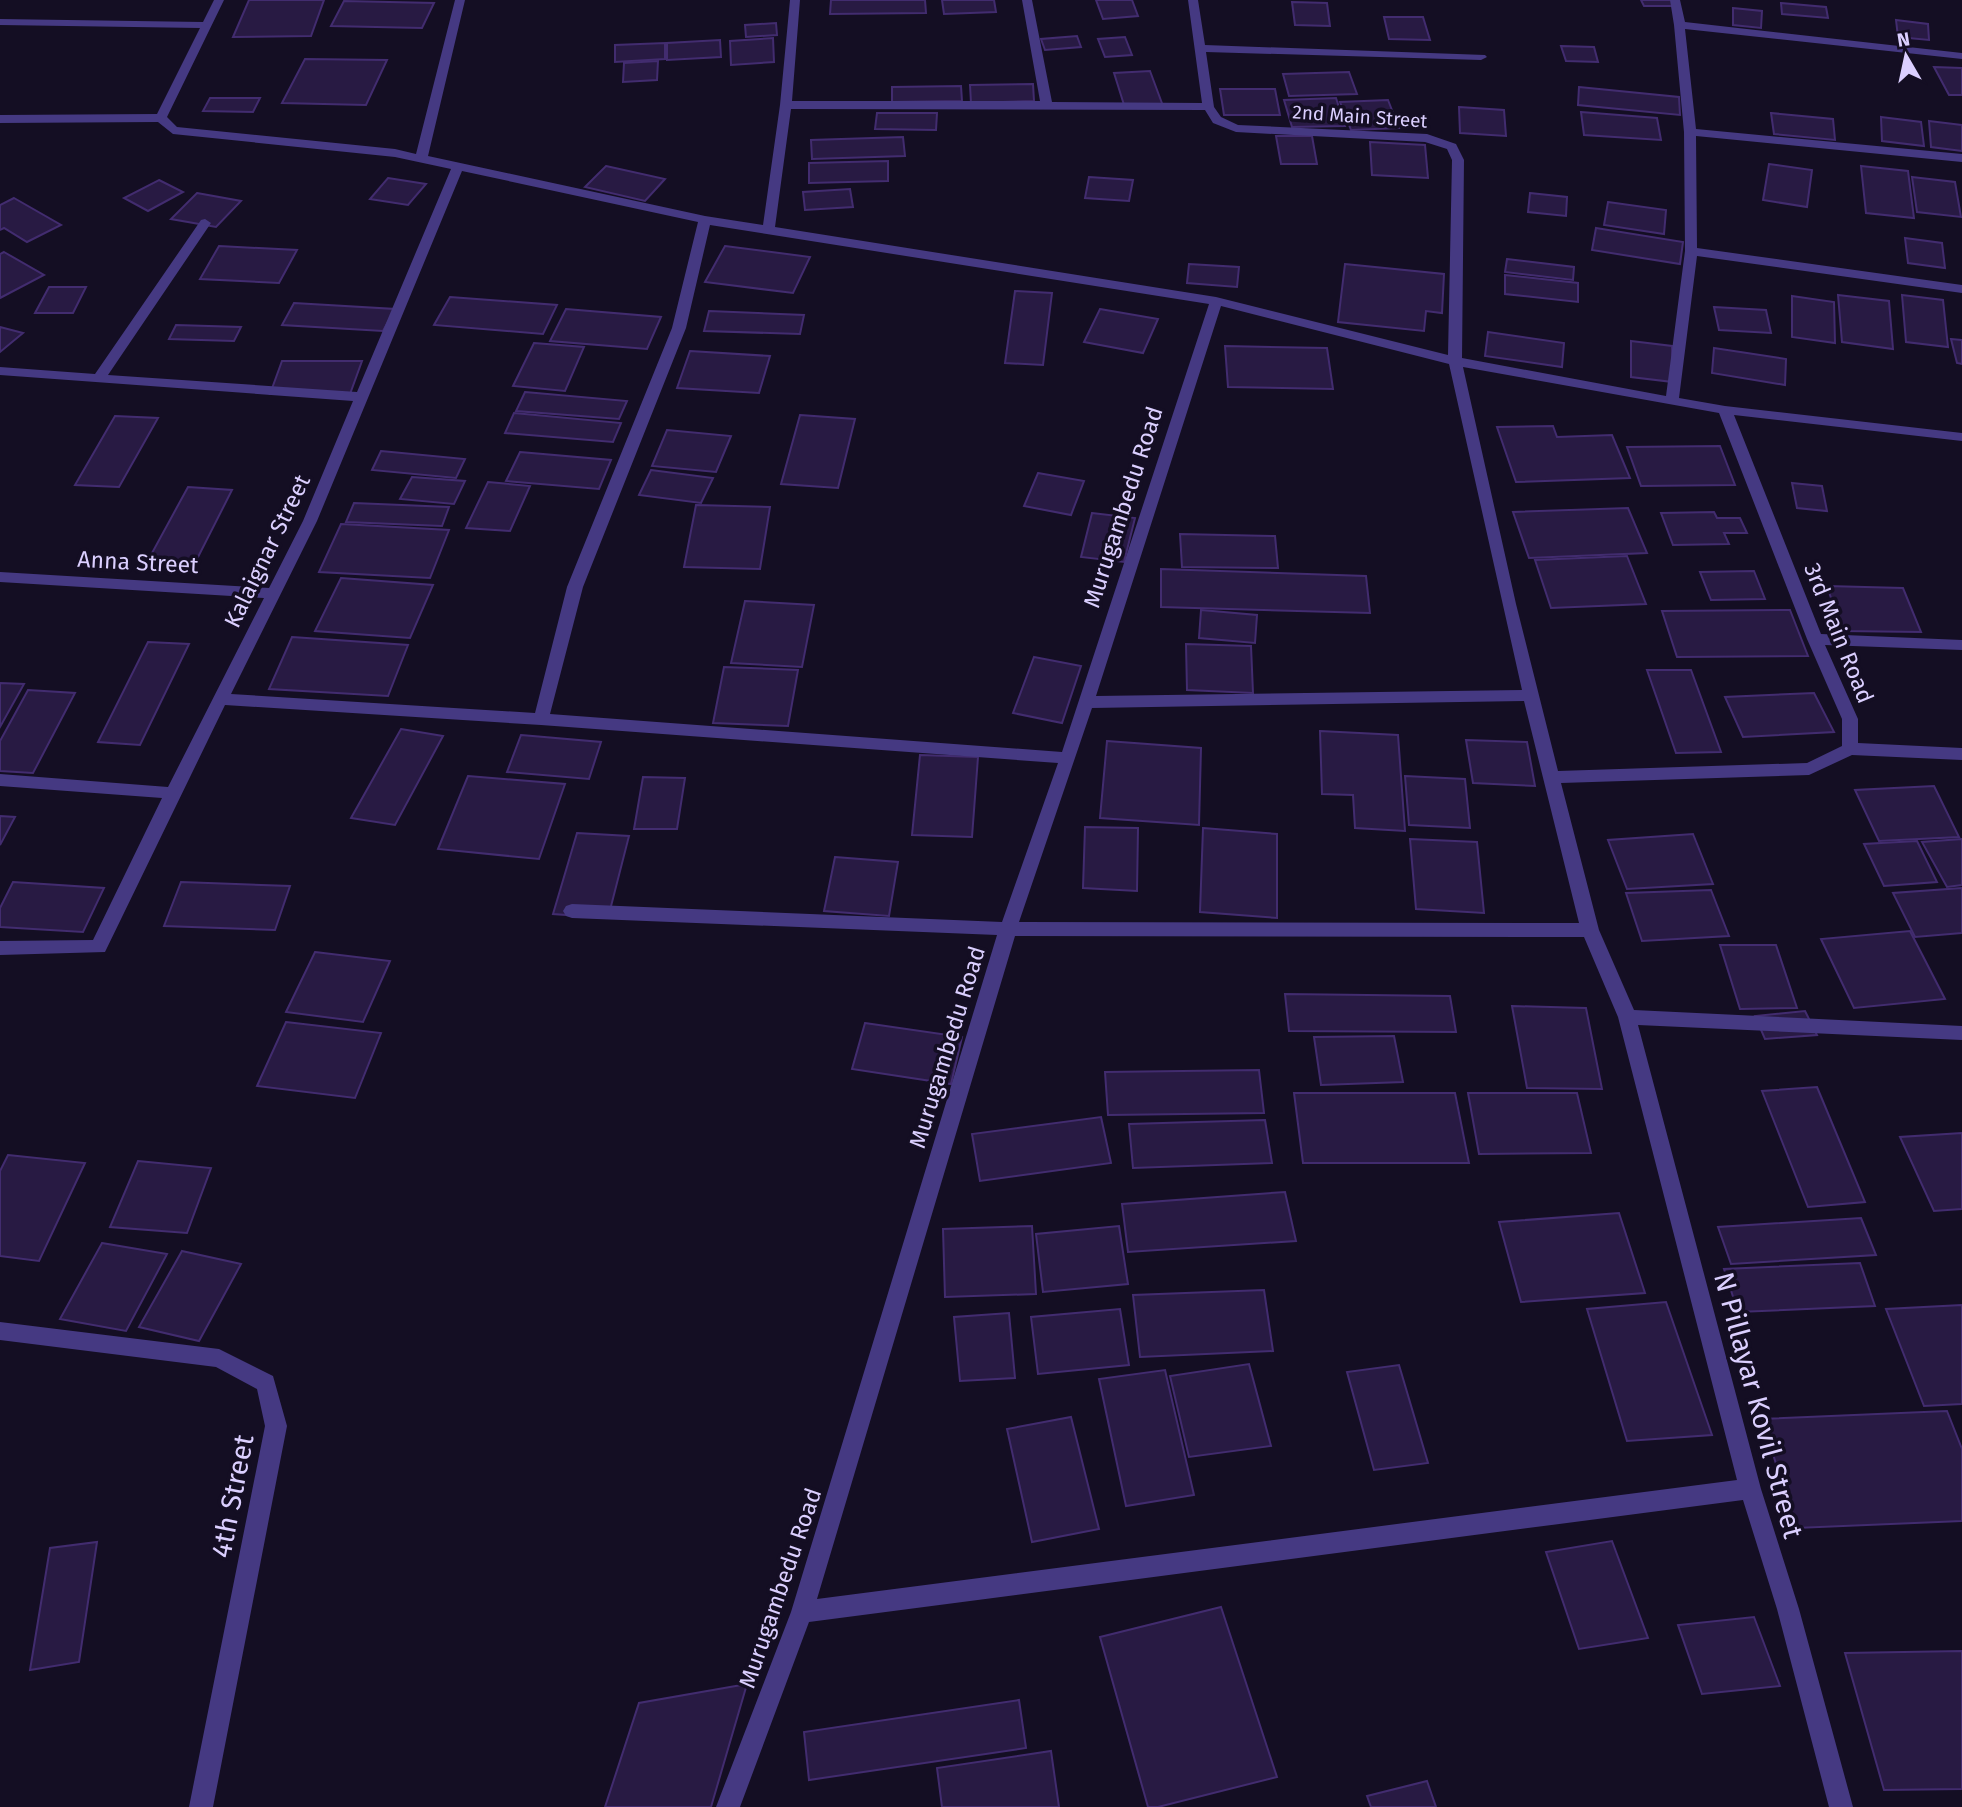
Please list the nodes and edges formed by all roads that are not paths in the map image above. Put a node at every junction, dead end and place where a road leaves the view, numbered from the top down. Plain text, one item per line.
1 (219, 0) edge
2 (460, 0) edge
3 (795, 0) edge
4 (1027, 0) edge
5 (1193, 0) edge
6 (1675, 0) edge
7 (0, 22) edge
8 (207, 25) junction
9 (1680, 25) junction
10 (1202, 48) junction
11 (1962, 56) edge
12 (1481, 57) dead end
13 (786, 105) junction
14 (1046, 105) junction
15 (1208, 107) junction
16 (161, 118) junction
17 (0, 119) edge
18 (1690, 131) junction
19 (1962, 158) edge
20 (421, 159) junction
21 (458, 167) junction
22 (705, 220) junction
23 (205, 223) dead end
24 (768, 231) junction
25 (1691, 251) junction
26 (1962, 289) edge
27 (1216, 301) junction
28 (1455, 361) junction
29 (0, 371) edge
30 (98, 380) junction
31 (362, 397) junction
32 (1672, 401) junction
33 (1725, 410) junction
34 (1962, 437) edge
35 (0, 577) edge
36 (272, 593) junction
37 (1815, 639) junction
38 (1962, 645) edge
39 (1531, 695) junction
40 (220, 699) junction
41 (1085, 702) junction
42 (541, 719) junction
43 (1850, 750) junction
44 (1962, 754) edge
45 (1068, 758) junction
46 (1552, 777) junction
47 (0, 780) edge
48 (173, 793) junction
49 (572, 911) dead end
50 (1008, 929) junction
51 (1590, 930) junction
52 (0, 948) edge
53 (1627, 1017) junction
54 (1962, 1033) edge
55 (0, 1331) edge
56 (1750, 1489) junction
57 (802, 1612) junction
58 (201, 1807) edge
59 (728, 1807) edge
60 (1841, 1807) edge

1 - 8 street
2 - 20 street
3 - 13 street
4 - 14 street
5 - 10 street
6 - 9 street
7 - 8 street
8 - 16 street
9 - 11 street
9 - 18 street
10 - 12 street
10 - 15 street
13 - 14 street
13 - 24 street
14 - 15 street
15 - 28 street, 2nd Main Street
16 - 17 street
16 - 20 street
18 - 19 street
18 - 25 street
20 - 21 street
21 - 22 street
21 - 31 street, Kalaignar Street
22 - 24 street
22 - 42 street
23 - 30 street
24 - 27 street
25 - 26 street
25 - 32 street
27 - 28 street
27 - 41 street, Murugambedu Road
28 - 32 street
28 - 39 street, 2nd Main Street
29 - 30 street
30 - 31 street
31 - 36 street, Kalaignar Street
32 - 33 street
33 - 34 street
33 - 37 street, 3rd Main Road
35 - 36 street, Anna Street
36 - 40 street, Kalaignar Street
37 - 38 street
37 - 43 street, 3rd Main Road
39 - 41 street
39 - 46 street, N Pillayar Kovil Street
40 - 42 street
40 - 48 street, Kalaignar Street
41 - 45 street, Murugambedu Road
42 - 45 street
43 - 44 street
43 - 46 street
45 - 50 street, Murugambedu Road
46 - 51 street, N Pillayar Kovil Street
47 - 48 street
48 - 52 street, Kalaignar Street
49 - 50 street
50 - 51 street
50 - 57 street, Murugambedu Road
51 - 53 street, N Pillayar Kovil Street
53 - 54 street
53 - 56 street, N Pillayar Kovil Street
55 - 58 street, 4th Street
56 - 57 street
56 - 60 street, N Pillayar Kovil Street
57 - 59 street, Murugambedu Road

